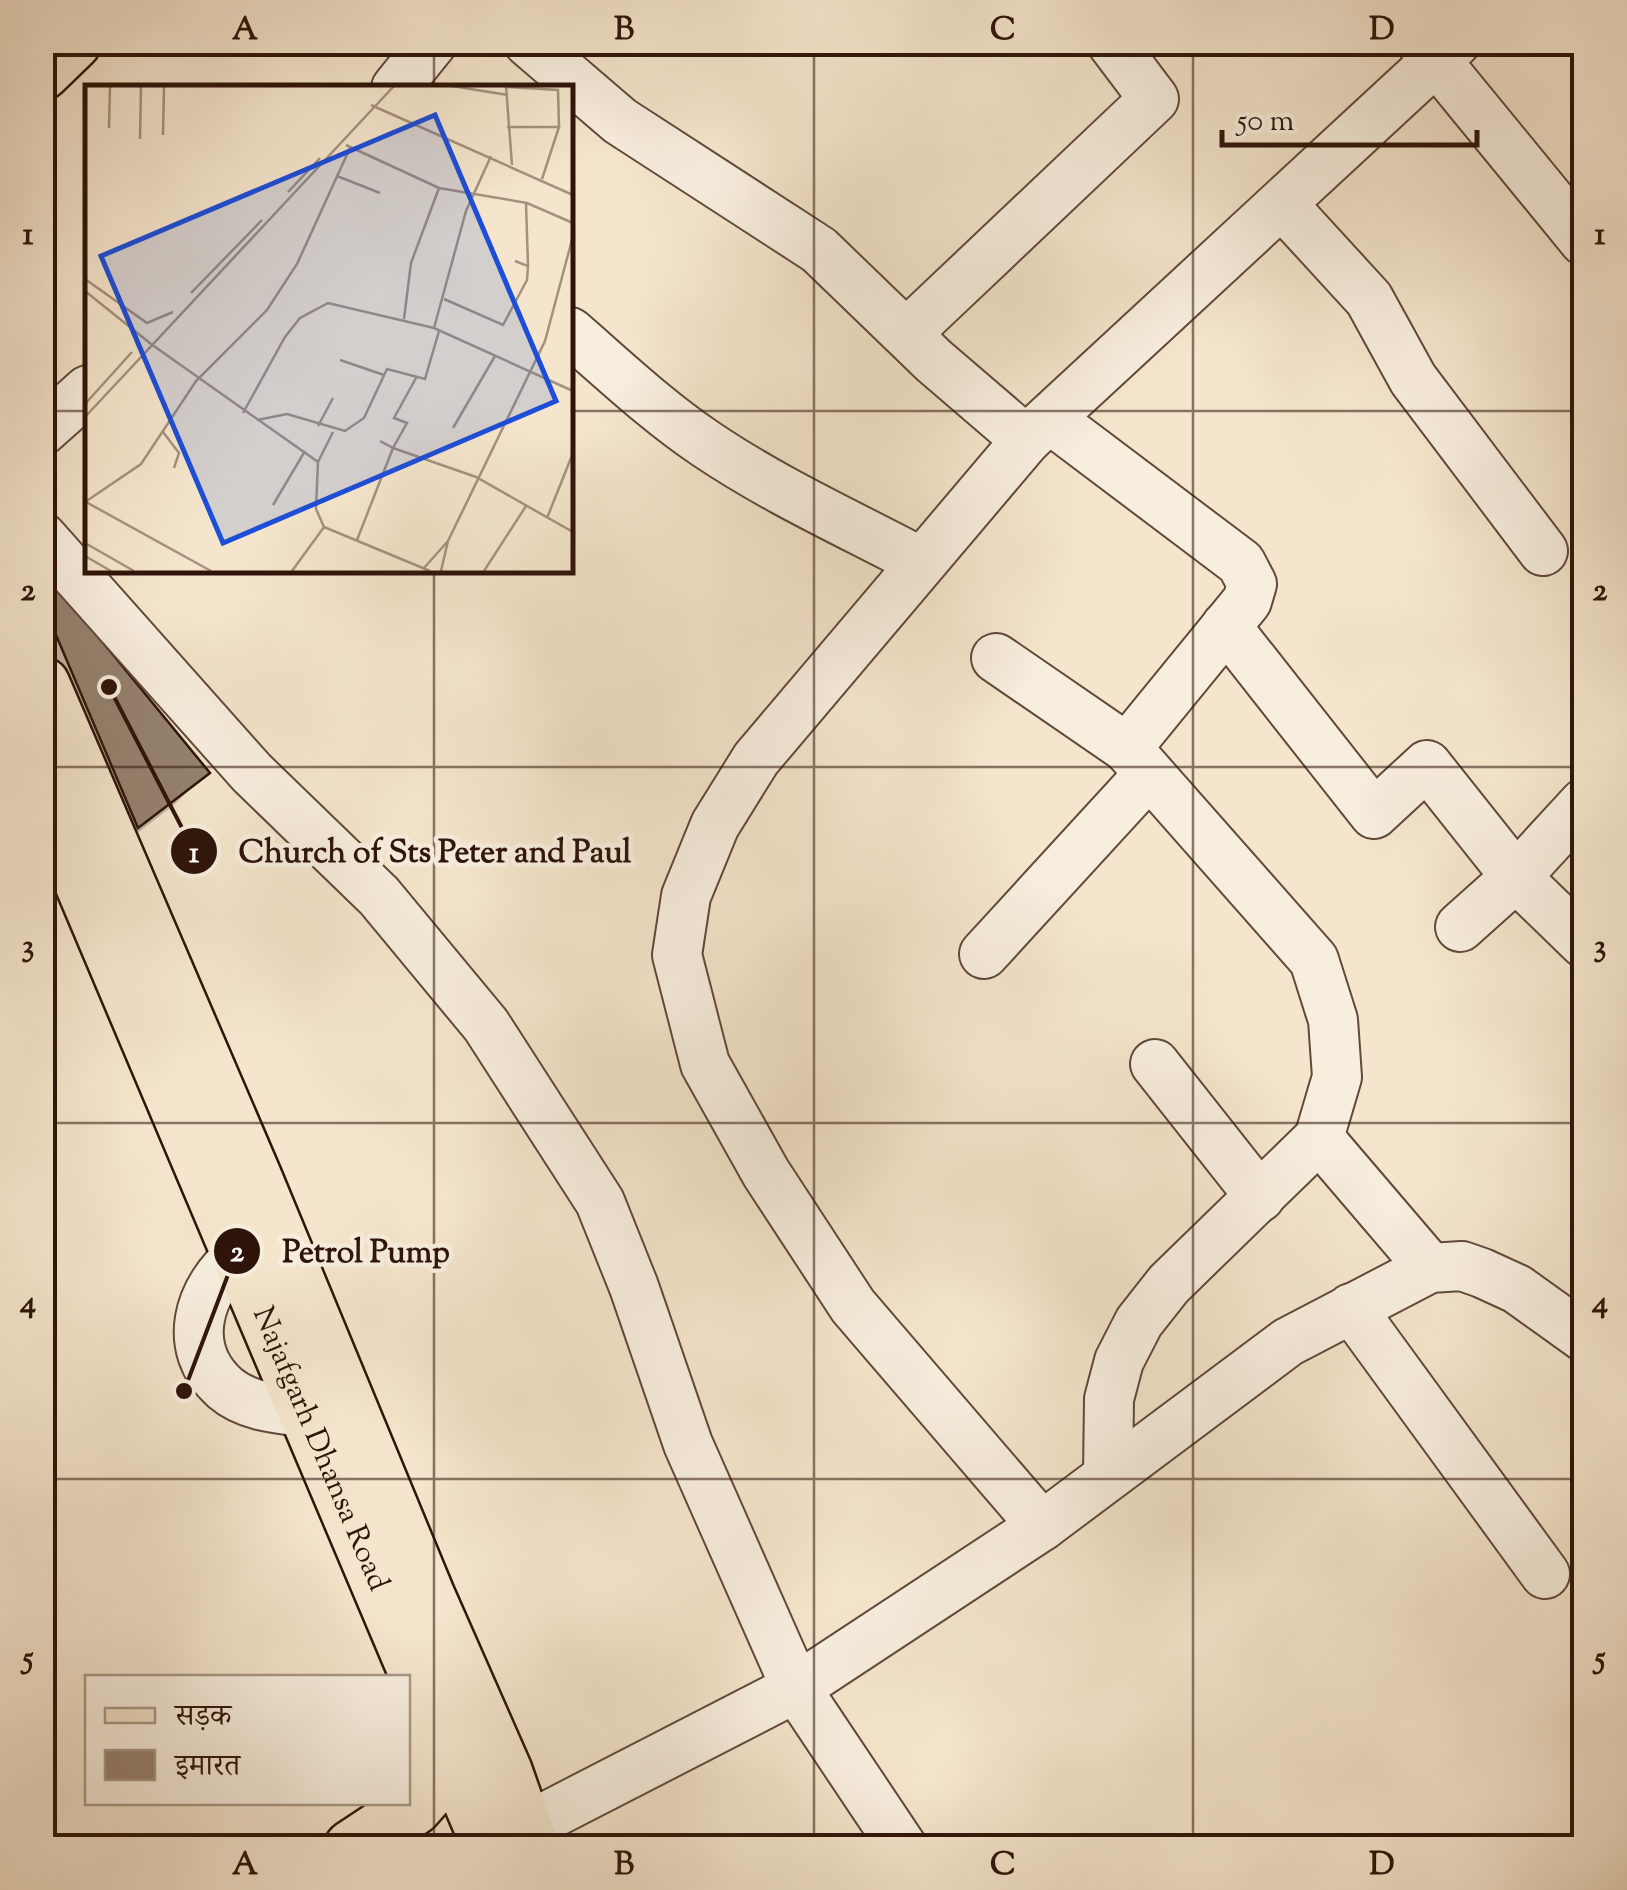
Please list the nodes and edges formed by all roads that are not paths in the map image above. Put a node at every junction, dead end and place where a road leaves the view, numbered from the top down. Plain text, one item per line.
1 (73, 42) edge
2 (433, 42) edge
3 (528, 42) edge
4 (1111, 42) edge
5 (1438, 48) edge
6 (42, 72) edge
7 (398, 85) edge
8 (1282, 204) junction
9 (1584, 241) edge
10 (907, 333) junction
11 (572, 334) edge
12 (85, 393) edge
13 (1038, 429) junction
14 (42, 431) edge
15 (42, 538) edge
16 (1542, 551) dead end
17 (921, 562) junction
18 (85, 568) edge
19 (107, 583) edge
20 (1226, 626) junction
21 (996, 658) dead end
22 (42, 685) edge
23 (1138, 761) junction
24 (42, 787) edge
25 (1584, 803) edge
26 (1516, 876) junction
27 (1460, 927) dead end
28 (1584, 943) edge
29 (984, 954) dead end
30 (1154, 1064) dead end
31 (1319, 1138) junction
32 (1260, 1197) junction
33 (240, 1254) junction
34 (1430, 1268) junction
35 (1351, 1308) junction
36 (1584, 1337) edge
37 (306, 1412) junction
38 (1108, 1476) junction
39 (1042, 1526) junction
40 (1545, 1574) dead end
41 (414, 1660) junction
42 (796, 1688) junction
43 (503, 1843) edge
44 (352, 1848) edge
45 (904, 1848) edge

1 - 6 main road
2 - 7 street
3 - 10 street
4 - 10 street
5 - 8 street
5 - 9 street
8 - 13 street
8 - 16 street
10 - 13 street
11 - 17 street
12 - 14 street
13 - 17 street
13 - 20 street
15 - 18 street
17 - 39 street
19 - 42 street
20 - 23 street
20 - 26 street
21 - 23 street
22 - 43 main road, Najafgarh Dhansa Road
23 - 29 street
23 - 31 street
24 - 33 main road, Najafgarh Dhansa Road
25 - 26 street
26 - 27 street
26 - 28 street
30 - 32 street
31 - 32 street
31 - 34 street
32 - 38 street
33 - 37 main road, Najafgarh Dhansa Road
33 - 37 street
34 - 35 street
34 - 36 street
35 - 38 street
35 - 40 street
37 - 41 main road, Najafgarh Dhansa Road
38 - 39 street
39 - 42 street
41 - 43 main road, Najafgarh Dhansa Road
41 - 44 main road
42 - 43 street
42 - 45 street

